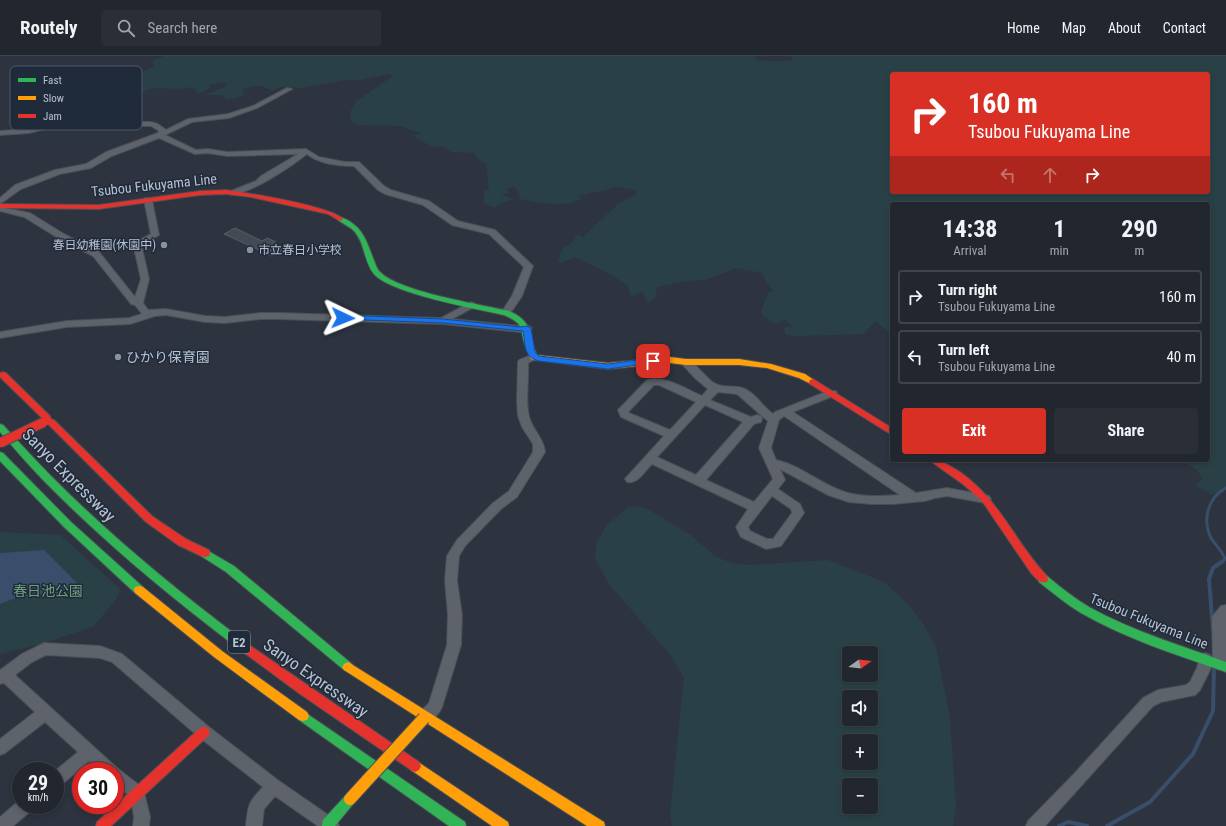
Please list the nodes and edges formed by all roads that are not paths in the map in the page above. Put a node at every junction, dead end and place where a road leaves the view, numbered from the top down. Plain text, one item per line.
1 (289, 89) dead end
2 (142, 124) edge
3 (33, 130) edge
4 (0, 133) edge
5 (161, 134) junction
6 (306, 151) junction
7 (234, 193) junction
8 (148, 200) junction
9 (0, 202) edge
10 (0, 207) edge
11 (138, 303) junction
12 (471, 305) junction
13 (154, 313) junction
14 (506, 313) junction
15 (443, 321) junction
16 (527, 328) junction
17 (0, 335) edge
18 (534, 357) junction
19 (686, 362) junction
20 (2, 373) edge
21 (715, 388) junction
22 (832, 393) junction
23 (704, 400) junction
24 (785, 412) junction
25 (771, 418) junction
26 (750, 421) junction
27 (45, 422) junction
28 (0, 427) edge
29 (890, 431) edge
30 (672, 435) junction
31 (0, 443) edge
32 (0, 455) edge
33 (651, 459) junction
34 (937, 462) edge
35 (771, 463) junction
36 (631, 479) dead end
37 (698, 481) junction
38 (771, 490) junction
39 (914, 498) junction
40 (985, 499) junction
41 (756, 508) junction
42 (1226, 610) edge
43 (1215, 663) edge
44 (3, 676) edge
45 (45, 713) junction
46 (424, 718) junction
47 (204, 732) junction
48 (0, 748) edge
49 (89, 752) junction
50 (101, 762) edge
51 (64, 773) edge
52 (124, 781) edge
53 (274, 786) junction
54 (138, 793) junction
55 (15, 814) edge
56 (329, 825) edge
57 (1, 826) edge
58 (102, 826) edge
59 (142, 826) edge
60 (254, 826) edge
61 (460, 826) edge
62 (503, 826) edge
63 (599, 826) edge
64 (1034, 826) edge

1 - 5 street
2 - 5 street
3 - 4 street
5 - 6 street
5 - 9 street
6 - 7 street
6 - 14 street
7 - 8 main road, Tsubou Fukuyama Line
7 - 12 main road, Tsubou Fukuyama Line
8 - 10 main road, Tsubou Fukuyama Line
8 - 11 street
10 - 11 street
11 - 13 street
12 - 14 main road, Tsubou Fukuyama Line
12 - 15 street
13 - 15 street
13 - 17 street
14 - 16 main road, Tsubou Fukuyama Line
15 - 16 street
16 - 18 main road
18 - 19 main road
18 - 46 street
19 - 21 street
19 - 22 main road
20 - 27 main road
21 - 23 street
21 - 25 street
22 - 24 street
22 - 29 main road
23 - 26 street
23 - 30 street
23 - 30 street
24 - 25 street
24 - 39 street
25 - 26 street
25 - 35 street
26 - 37 street
27 - 31 main road, bridge
27 - 46 main road
28 - 62 main road, Sanyo Expressway / E2
30 - 33 street
32 - 61 main road, E2
33 - 36 street
33 - 37 street
34 - 40 main road, Tsubou Fukuyama Line
35 - 38 street
35 - 39 street
37 - 41 street
38 - 41 street
38 - 41 street
39 - 40 street
40 - 43 main road, Tsubou Fukuyama Line
42 - 43 street
43 - 64 street
44 - 45 street
44 - 47 street
45 - 48 street
45 - 49 street
46 - 56 main road, bridge
46 - 63 main road
47 - 53 street
47 - 54 main road
49 - 50 street
49 - 51 street
52 - 54 street
53 - 56 street
53 - 60 street
54 - 58 main road
54 - 59 street
55 - 57 street

